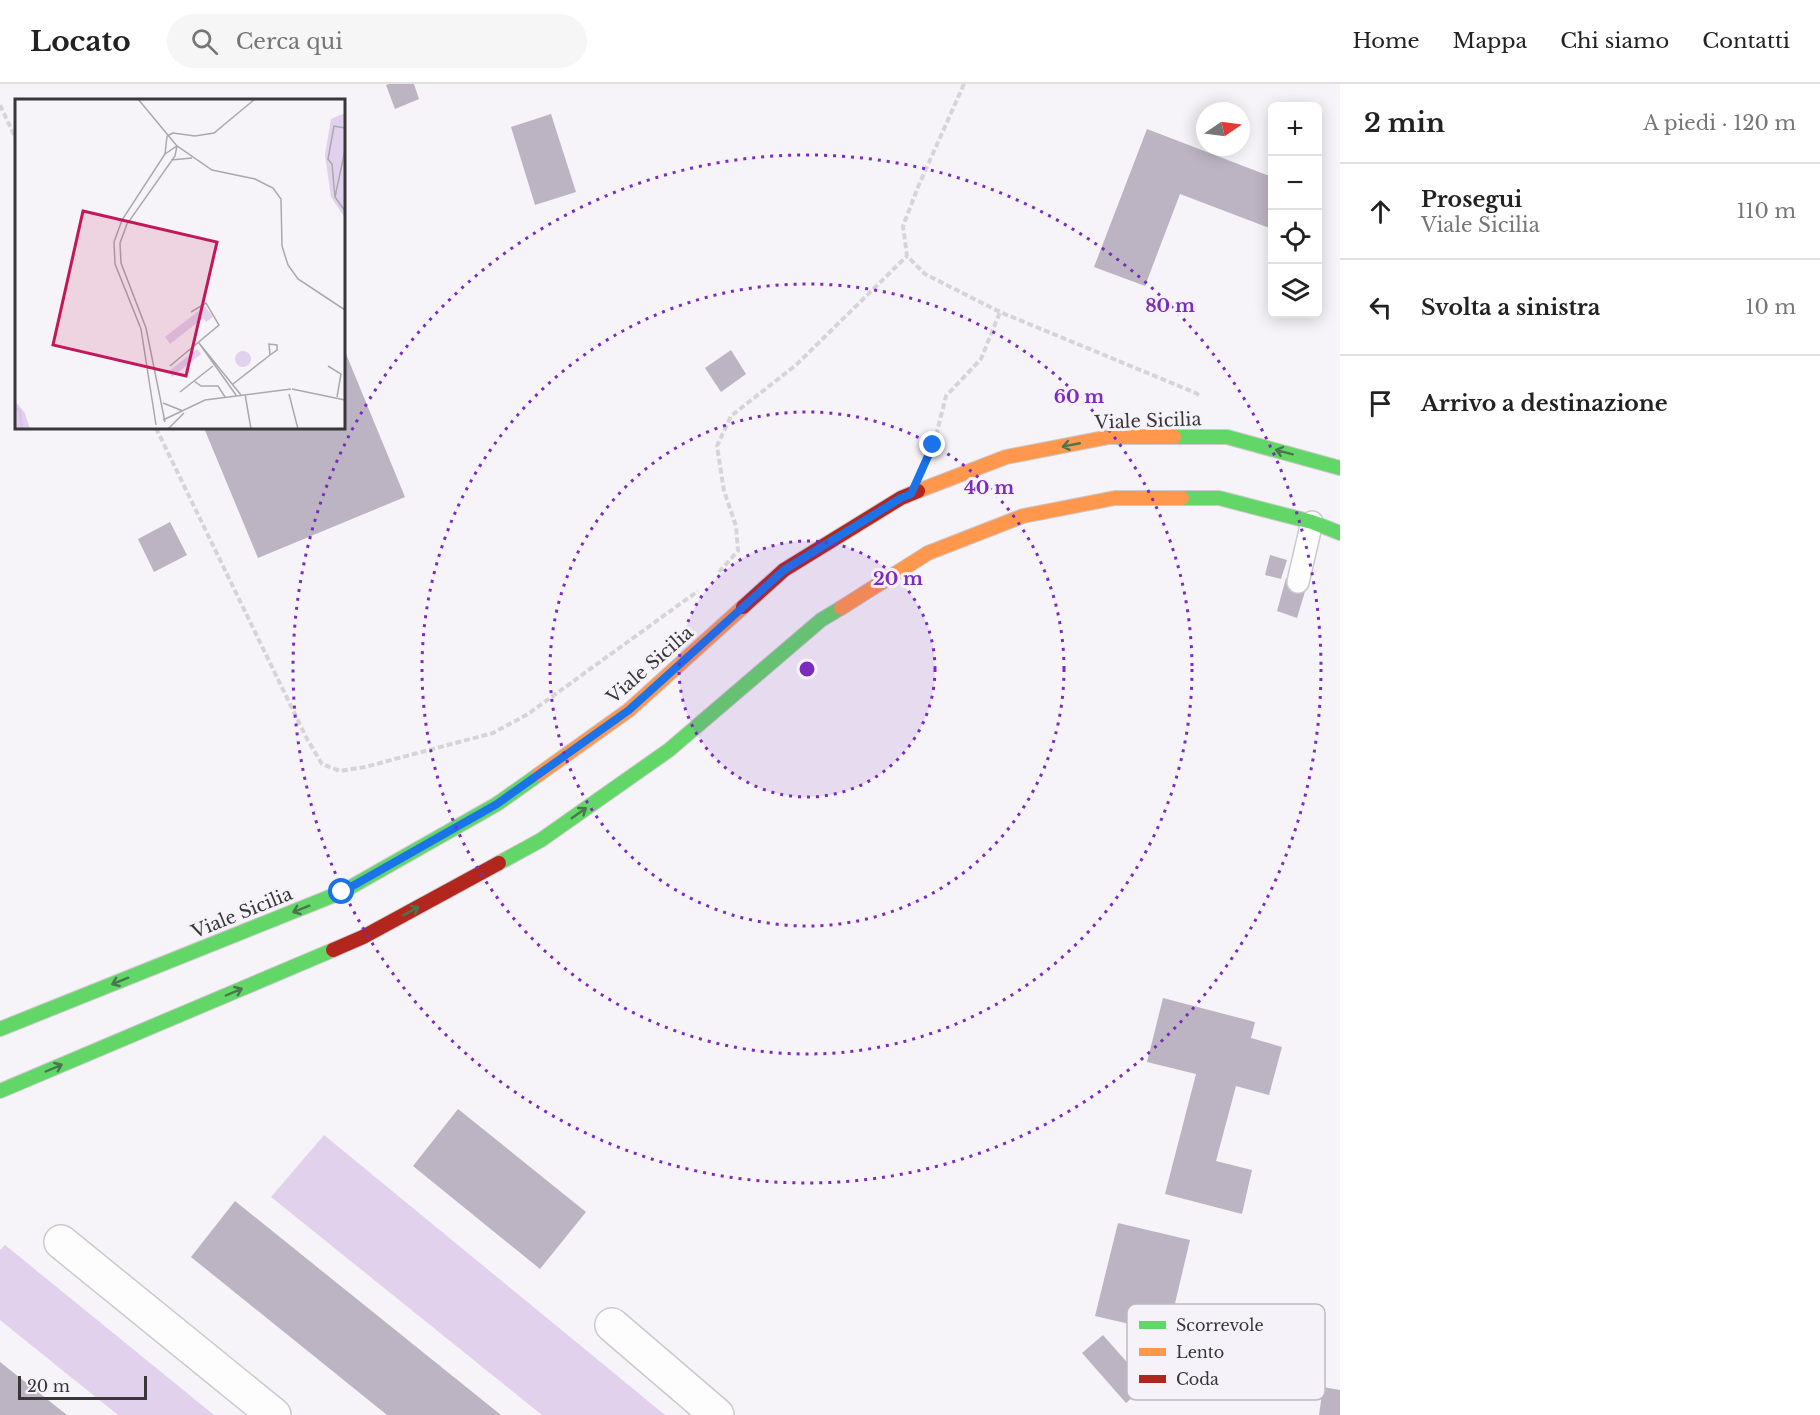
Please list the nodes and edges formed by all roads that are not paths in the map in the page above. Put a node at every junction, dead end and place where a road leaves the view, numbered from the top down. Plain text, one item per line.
1 (1340, 468) edge
2 (1312, 522) junction
3 (1340, 533) edge
4 (1298, 582) dead end
5 (0, 1029) edge
6 (0, 1091) edge
7 (61, 1242) dead end
8 (612, 1325) dead end
9 (274, 1415) edge
10 (717, 1415) edge

1 -> 5 main road, Viale Sicilia
2 - 3 main road
2 - 4 lane
6 -> 2 main road
7 - 9 street
8 - 10 street

